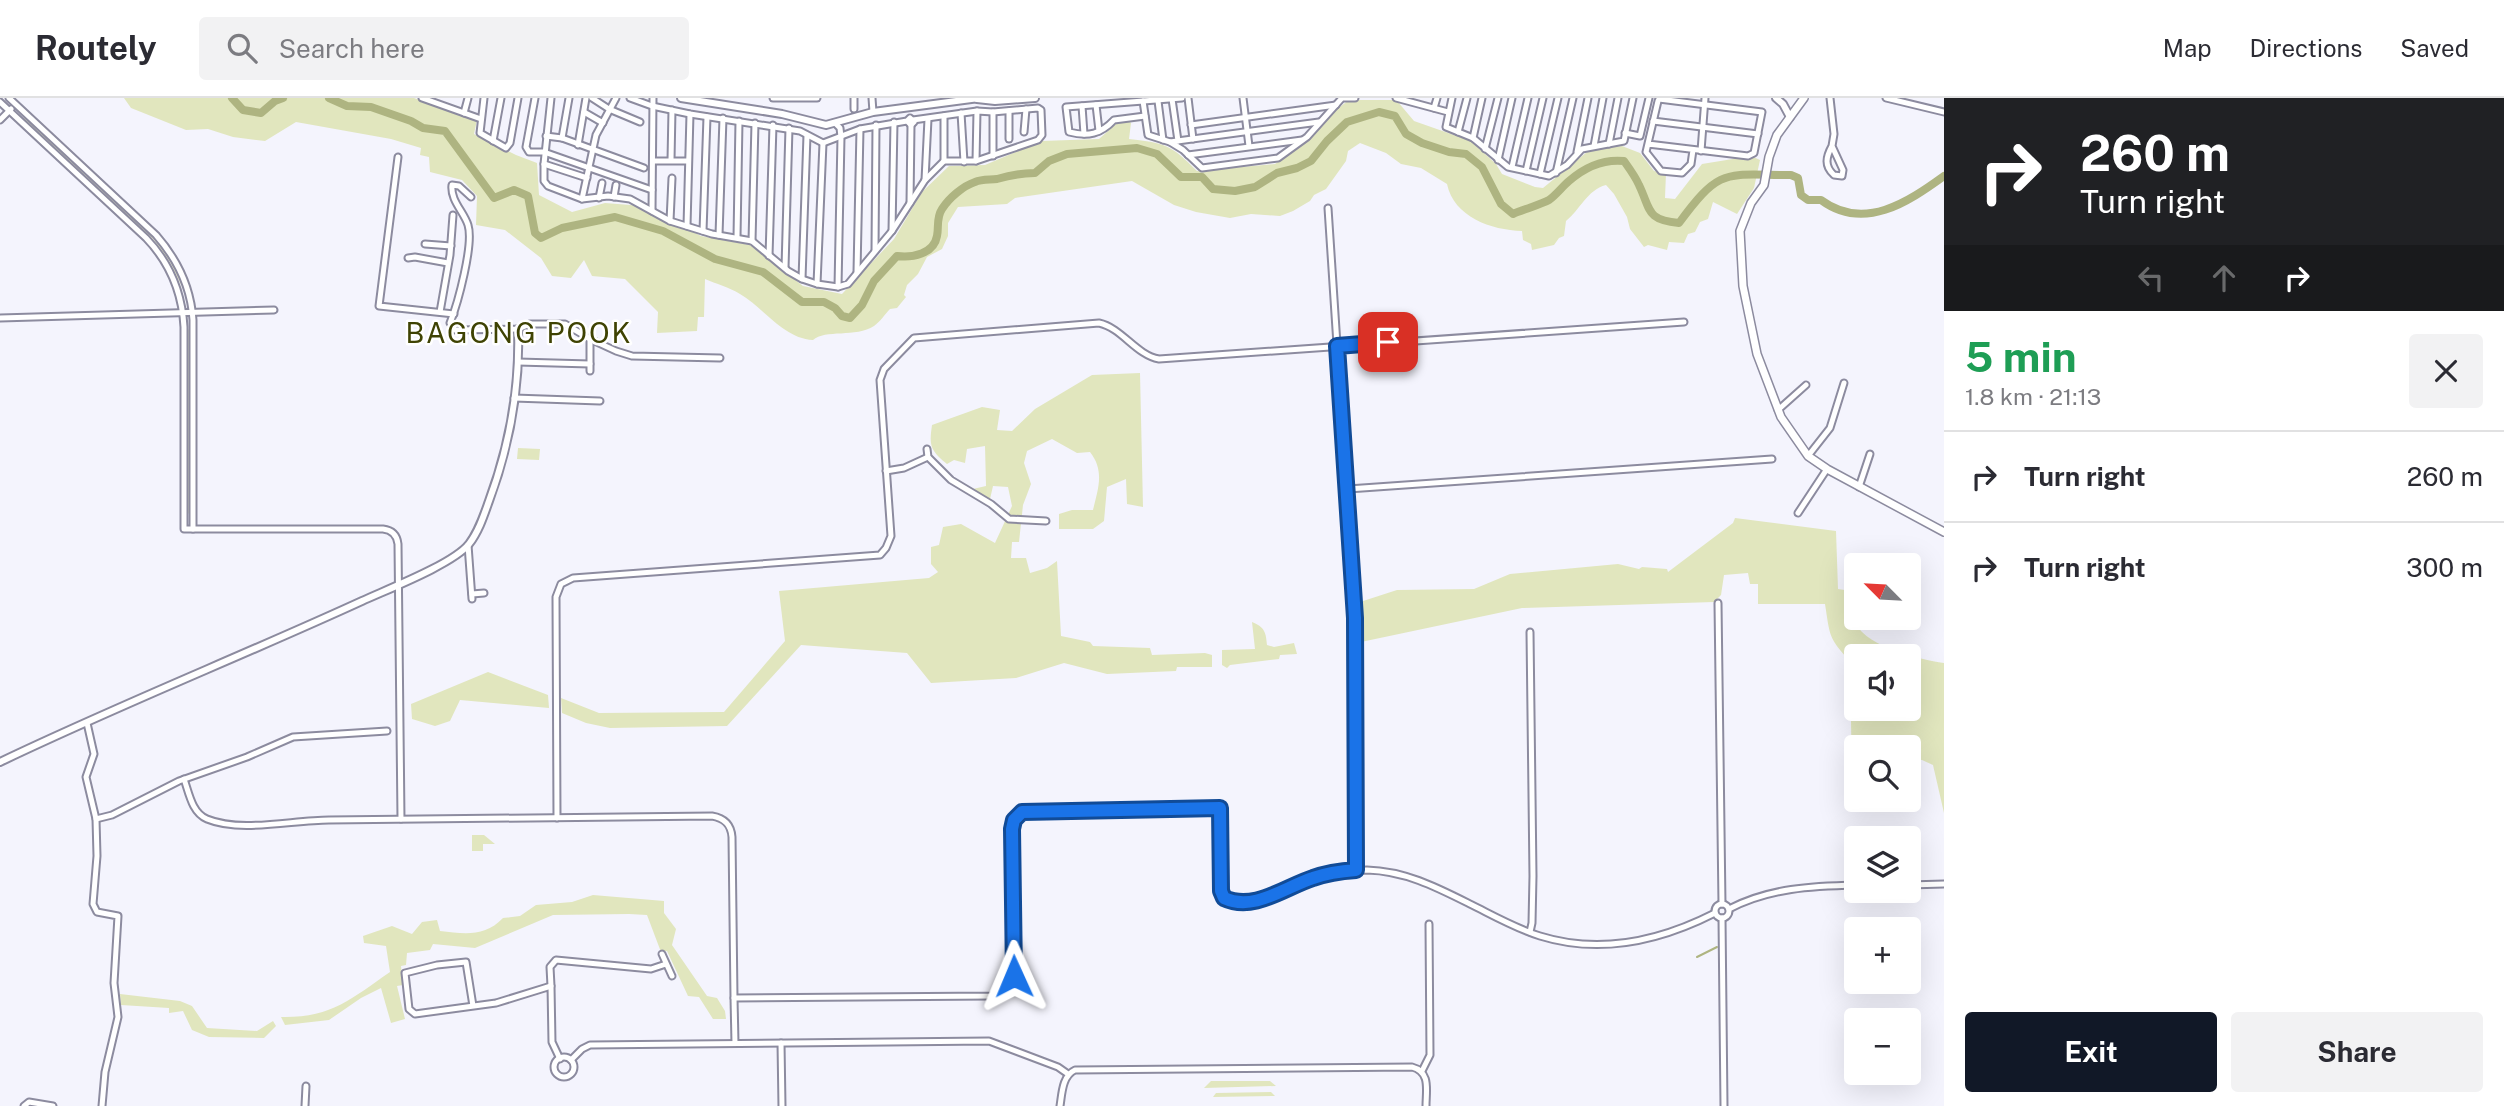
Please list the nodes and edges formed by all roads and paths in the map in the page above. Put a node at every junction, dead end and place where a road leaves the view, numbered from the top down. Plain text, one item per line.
1 (9, 98) edge
2 (422, 98) edge
3 (468, 98) edge
4 (485, 98) edge
5 (501, 98) edge
6 (518, 98) edge
7 (535, 98) edge
8 (551, 98) edge
9 (569, 98) edge
10 (586, 98) edge
11 (592, 98) edge
12 (616, 98) edge
13 (630, 98) edge
14 (653, 98) edge
15 (681, 98) edge
16 (773, 98) edge
17 (817, 98) edge
18 (854, 98) edge
19 (872, 98) edge
20 (978, 98) edge
21 (1035, 98) edge
22 (1181, 98) edge
23 (1188, 98) edge
24 (1243, 98) edge
25 (1342, 98) edge
26 (1355, 98) edge
27 (1396, 98) edge
28 (1437, 98) edge
29 (1452, 98) edge
30 (1467, 98) edge
31 (1482, 98) edge
32 (1497, 98) edge
33 (1513, 98) edge
34 (1528, 98) edge
35 (1543, 98) edge
36 (1558, 98) edge
37 (1573, 98) edge
38 (1588, 98) edge
39 (1603, 98) edge
40 (1618, 98) edge
41 (1633, 98) edge
42 (1649, 98) edge
43 (1777, 98) edge
44 (1830, 98) edge
45 (1886, 98) edge
46 (783, 99) edge
47 (1172, 99) edge
48 (1406, 99) edge
49 (1806, 99) edge
50 (435, 100) edge
51 (1143, 101) junction
52 (1158, 101) dead end
53 (0, 102) edge
54 (1421, 102) edge
55 (1707, 103) edge
56 (16, 104) junction
57 (1112, 104) junction
58 (1096, 105) junction
59 (1336, 105) junction
60 (652, 106) junction
61 (1082, 106) junction
62 (1434, 108) junction
63 (609, 109) junction
64 (854, 109) dead end
65 (1026, 109) junction
66 (9, 110) junction
67 (672, 110) junction
68 (977, 111) junction
69 (1009, 111) junction
70 (584, 112) junction
71 (873, 112) junction
72 (993, 112) junction
73 (1448, 112) junction
74 (1944, 112) edge
75 (464, 113) junction
76 (961, 113) junction
77 (690, 114) junction
78 (944, 116) junction
79 (1145, 116) junction
80 (1245, 116) junction
81 (706, 117) junction
82 (1790, 117) junction
83 (723, 118) junction
84 (481, 119) junction
85 (928, 119) junction
86 (0, 120) edge
87 (1114, 120) junction
88 (739, 121) junction
89 (1653, 121) junction
90 (640, 122) dead end
91 (894, 122) junction
92 (911, 122) junction
93 (1321, 122) junction
94 (603, 123) junction
95 (755, 123) junction
96 (836, 124) junction
97 (773, 125) junction
98 (876, 125) junction
99 (1191, 125) junction
100 (1704, 127) junction
101 (789, 128) junction
102 (860, 128) junction
103 (1100, 131) dead end
104 (1024, 132) dead end
105 (1247, 132) junction
106 (1458, 132) junction
107 (1084, 134) junction
108 (1625, 134) junction
109 (1758, 134) junction
110 (807, 135) junction
111 (546, 136) junction
112 (841, 137) junction
113 (562, 138) junction
114 (1473, 138) junction
115 (1009, 139) dead end
116 (1193, 139) junction
117 (1163, 140) junction
118 (1303, 140) junction
119 (493, 141) junction
120 (1178, 141) junction
121 (1170, 142) junction
122 (823, 143) junction
123 (1609, 144) junction
124 (578, 145) junction
125 (1648, 145) junction
126 (1249, 146) junction
127 (1594, 146) junction
128 (1832, 146) junction
129 (1485, 149) junction
130 (593, 150) junction
131 (1693, 150) junction
132 (544, 152) junction
133 (1701, 152) junction
134 (1188, 155) junction
135 (1576, 155) junction
136 (993, 156) junction
137 (398, 157) dead end
138 (671, 160) junction
139 (1498, 160) junction
140 (653, 161) junction
141 (688, 161) junction
142 (944, 161) junction
143 (976, 161) junction
144 (964, 162) junction
145 (544, 164) junction
146 (588, 167) junction
147 (1512, 167) junction
148 (644, 168) dead end
149 (1526, 171) junction
150 (1556, 173) junction
151 (1540, 174) junction
152 (587, 178) junction
153 (672, 178) dead end
154 (925, 180) junction
155 (602, 183) dead end
156 (616, 186) dead end
157 (652, 190) junction
158 (471, 197) dead end
159 (614, 197) junction
160 (599, 198) junction
161 (582, 199) junction
162 (910, 203) junction
163 (1328, 208) dead end
164 (652, 211) junction
165 (453, 215) dead end
166 (670, 221) junction
167 (687, 226) junction
168 (892, 230) junction
169 (703, 231) junction
170 (719, 235) junction
171 (737, 237) junction
172 (752, 241) junction
173 (425, 244) dead end
174 (451, 246) junction
175 (875, 252) junction
176 (450, 255) junction
177 (769, 256) junction
178 (467, 257) junction
179 (408, 258) dead end
180 (448, 263) junction
181 (785, 268) junction
182 (857, 273) junction
183 (447, 275) junction
184 (464, 277) junction
185 (802, 279) junction
186 (817, 284) junction
187 (838, 287) junction
188 (379, 306) junction
189 (370, 307) dead end
190 (274, 310) dead end
191 (440, 312) junction
192 (183, 313) junction
193 (192, 313) junction
194 (454, 314) junction
195 (0, 318) edge
196 (1684, 321) dead end
197 (518, 330) junction
198 (590, 338) junction
199 (1337, 346) junction
200 (720, 359) dead end
201 (518, 362) junction
202 (1844, 383) dead end
203 (1806, 385) dead end
204 (514, 398) junction
205 (600, 401) dead end
206 (1778, 410) junction
207 (927, 449) dead end
208 (1870, 454) dead end
209 (1808, 456) junction
210 (928, 457) junction
211 (1772, 459) dead end
212 (1827, 469) junction
213 (886, 471) junction
214 (1859, 487) junction
215 (1348, 489) junction
216 (1798, 513) dead end
217 (1046, 521) dead end
218 (193, 529) junction
219 (1944, 532) edge
220 (468, 545) junction
221 (399, 584) junction
222 (484, 593) dead end
223 (1718, 603) dead end
224 (1530, 632) dead end
225 (87, 723) junction
226 (387, 731) dead end
227 (0, 762) edge
228 (184, 779) junction
229 (96, 818) junction
230 (557, 818) junction
231 (401, 819) junction
232 (1356, 870) junction
233 (1944, 884) edge
234 (1921, 885) edge
235 (1844, 886) edge
236 (1722, 904) junction
237 (1728, 909) junction
238 (1715, 913) junction
239 (1722, 918) junction
240 (1429, 924) dead end
241 (1530, 932) junction
242 (662, 954) dead end
243 (666, 964) junction
244 (672, 976) dead end
245 (551, 986) junction
246 (734, 998) junction
247 (474, 1006) junction
248 (735, 1043) junction
249 (781, 1044) junction
250 (560, 1059) junction
251 (571, 1060) junction
252 (1422, 1071) junction
253 (1068, 1074) junction
254 (306, 1086) dead end
255 (24, 1106) edge
256 (53, 1106) edge
257 (102, 1106) edge
258 (305, 1106) edge
259 (782, 1106) edge
260 (1060, 1106) edge
261 (1426, 1106) edge
262 (1724, 1106) edge

1 - 56 street
2 - 50 street
3 - 75 street
4 - 84 street
5 - 119 street
6 - 119 street
7 - 132 street
8 - 111 street
9 - 113 street
10 - 70 street
11 - 63 street
12 - 63 street
13 - 60 street
14 - 60 street
15 - 96 street
16 - 46 street
17 - 46 street
18 - 64 street
19 - 71 street
20 - 21 street
20 - 71 street
22 - 47 street
23 - 99 street
24 - 80 street
25 - 26 street
25 - 59 street
27 - 48 street
28 - 62 street
29 - 73 street
30 - 106 street
31 - 114 street
32 - 129 street
33 - 139 street
34 - 147 street
35 - 149 street
36 - 151 street
37 - 150 street
38 - 135 street
39 - 127 street
40 - 123 street
41 - 108 street
42 - 108 street
43 - 82 street
44 - 128 street
45 - 74 street
47 - 51 street
47 - 120 street
48 - 54 street
49 - 82 main road
50 - 75 street
51 - 57 street
51 - 79 street
52 - 117 street
53 - 66 street
54 - 62 street
55 - 89 street
55 - 100 street
55 - 109 street
56 - 66 street
56 - 193 street
57 - 58 street
57 - 87 street
58 - 61 street
58 - 103 street
59 - 80 street
59 - 93 street
60 - 67 street
60 - 140 street
61 - 107 street
61 - 107 street
62 - 73 street
63 - 90 street
63 - 94 street
65 - 69 street
65 - 104 street
65 - 136 street
66 - 86 street
66 - 192 street
67 - 77 street
67 - 138 street
68 - 72 street
68 - 76 street
68 - 143 street
69 - 72 street
69 - 115 street
70 - 94 street
70 - 124 street
71 - 96 street
72 - 136 street
73 - 106 street
75 - 84 street
76 - 78 street
76 - 144 street
77 - 81 street
77 - 141 street
78 - 85 street
78 - 142 street
79 - 87 street
79 - 117 street
80 - 99 street
80 - 105 street
81 - 83 street
81 - 169 street
82 - 206 main road
83 - 88 street
83 - 170 street
84 - 119 street
85 - 92 street
85 - 154 street
87 - 107 street
88 - 95 street
88 - 171 street
89 - 100 street
89 - 125 street
91 - 92 street
91 - 98 street
91 - 168 street
92 - 162 street
93 - 105 street
93 - 118 street
94 - 130 street
95 - 97 street
95 - 172 street
96 - 112 street
97 - 101 street
97 - 177 street
98 - 102 street
98 - 175 street
99 - 116 street
100 - 109 street
100 - 133 street
101 - 110 street
101 - 181 street
102 - 112 street
102 - 182 street
105 - 116 street
105 - 126 street
106 - 114 street
108 - 123 street
109 - 133 street
110 - 122 street
110 - 185 street
111 - 113 street
111 - 132 street
112 - 122 street
112 - 187 street
113 - 124 street
114 - 129 street
116 - 120 street
117 - 121 street
118 - 126 street
118 - 134 street
120 - 121 street
121 - 134 street
122 - 186 street
123 - 127 street
124 - 130 street
125 - 131 street
125 - 131 street
126 - 134 street
127 - 135 street
128 - 128 street
129 - 139 street
130 - 146 street
130 - 148 street
131 - 133 street
132 - 145 street
132 - 146 street
135 - 150 street
136 - 143 street
137 - 188 street
138 - 140 street
138 - 141 street
139 - 147 street
140 - 157 street
141 - 167 street
142 - 144 street
142 - 154 street
143 - 144 street
145 - 152 street
145 - 161 street
146 - 152 street
146 - 157 street
147 - 149 street
149 - 151 street
150 - 151 street
152 - 161 street
153 - 166 street
154 - 162 street
155 - 160 street
156 - 159 street
157 - 164 street
158 - 178 street
159 - 160 street
159 - 164 street
160 - 161 street
162 - 168 street
163 - 199 street
164 - 166 street
165 - 174 street
166 - 167 street
167 - 169 street
168 - 175 street
169 - 170 street
170 - 171 street
171 - 172 street
172 - 177 street
173 - 174 street
174 - 176 street
175 - 182 street
176 - 178 street
176 - 180 street
177 - 181 street
178 - 184 street
179 - 180 street
180 - 183 street
181 - 185 street
182 - 187 street
183 - 184 street
183 - 191 street
184 - 194 street
185 - 186 street
186 - 187 street
188 - 189 street
188 - 191 street
190 - 193 street
191 - 194 street
192 - 193 street
192 - 195 street
192 - 218 street
193 - 218 street
194 - 197 street
196 - 199 street
197 - 198 street
197 - 201 street
198 - 200 street
198 - 201 street
199 - 213 street
199 - 215 street
201 - 204 street
202 - 209 street
203 - 206 street
204 - 205 street
204 - 220 street
206 - 209 main road
207 - 210 street
208 - 214 street
209 - 212 main road
210 - 213 street
210 - 217 street
211 - 215 street
212 - 214 main road
212 - 216 street
213 - 230 street
214 - 219 main road
215 - 232 street
218 - 221 street
220 - 221 street
220 - 222 street
221 - 225 street
221 - 231 street
223 - 236 street
224 - 241 street
225 - 227 street
225 - 229 street
226 - 228 street
228 - 229 street
228 - 231 street
229 - 257 street
230 - 231 street
230 - 246 street
232 - 241 street
232 - 246 street
233 - 234 street
235 - 237 street
236 - 237 street
236 - 238 street
237 - 239 street
238 - 239 street
238 - 241 street
239 - 262 street
240 - 252 street
242 - 243 street
243 - 244 street
243 - 245 street
245 - 247 street
245 - 250 street
246 - 248 street
247 - 247 street
248 - 249 street
248 - 251 street
249 - 253 street
249 - 259 street
250 - 251 street
250 - 251 street
252 - 253 street
252 - 261 street
253 - 260 street
254 - 258 street
255 - 256 street

